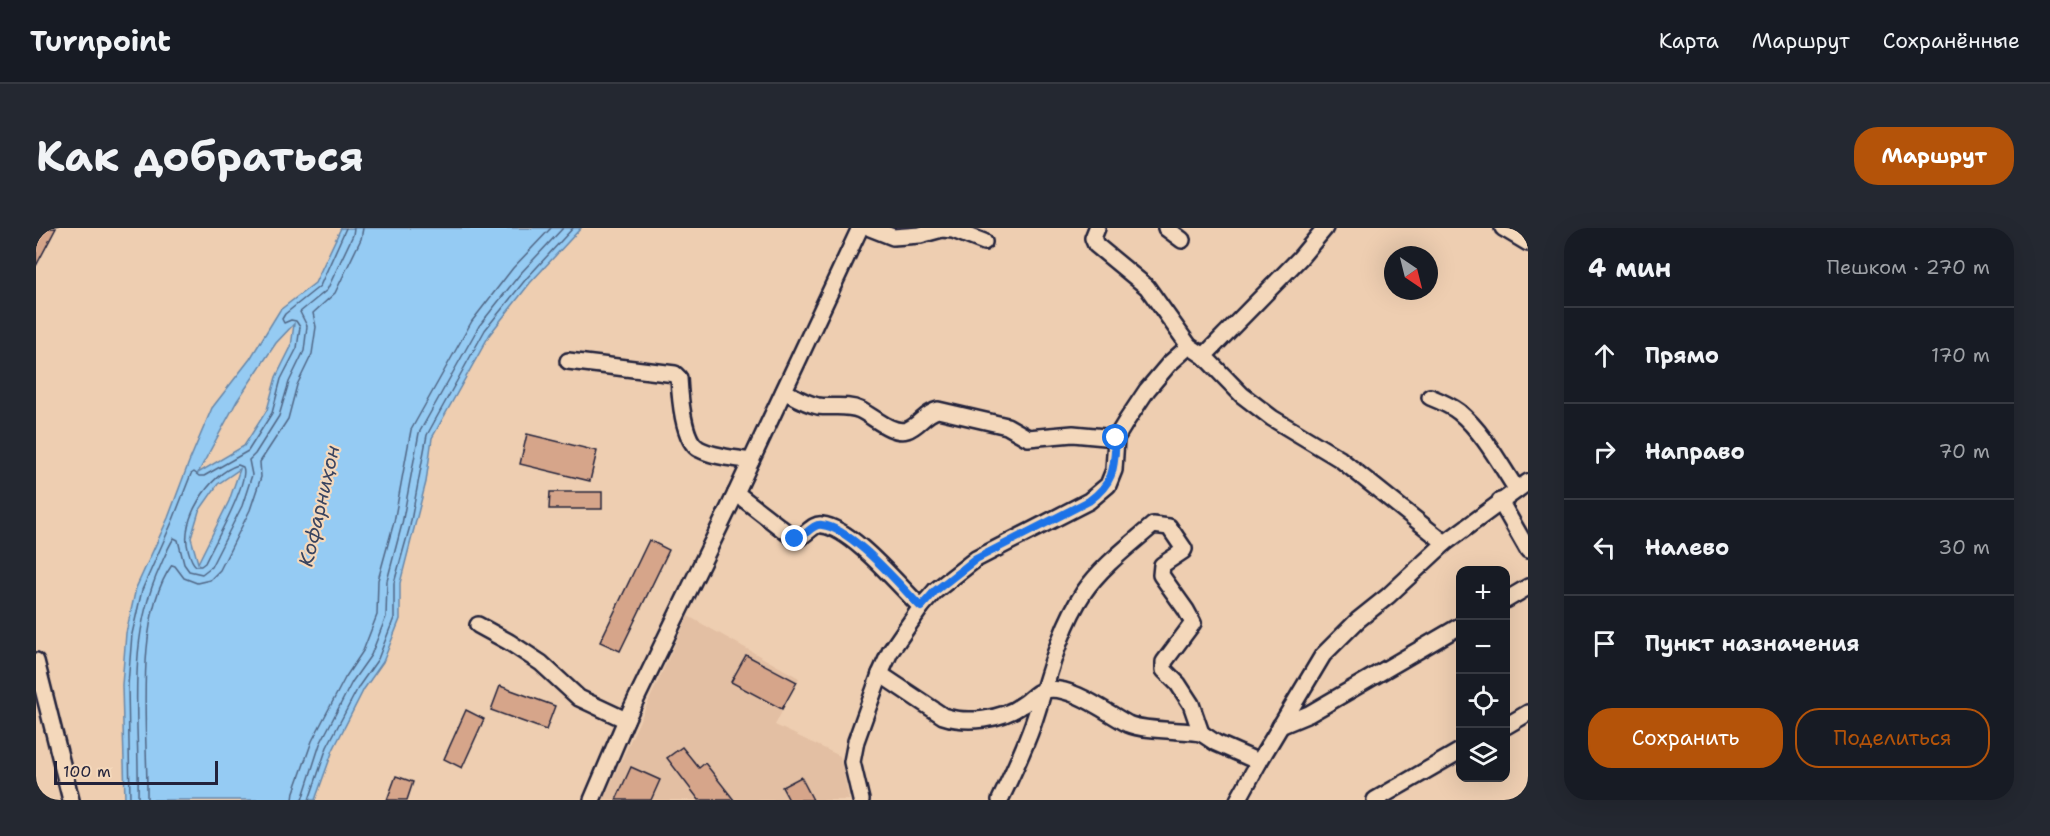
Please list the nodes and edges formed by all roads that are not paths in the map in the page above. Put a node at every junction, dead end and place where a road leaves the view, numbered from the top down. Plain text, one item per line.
1 (860, 228) edge
2 (870, 228) edge
3 (1097, 228) edge
4 (1166, 228) edge
5 (1325, 228) edge
6 (1503, 228) edge
7 (1182, 240) dead end
8 (984, 242) dead end
9 (1528, 243) edge
10 (1189, 346) junction
11 (1204, 356) junction
12 (568, 361) dead end
13 (784, 391) junction
14 (1430, 397) dead end
15 (1116, 438) junction
16 (751, 461) junction
17 (1523, 486) edge
18 (736, 493) junction
19 (1500, 501) junction
20 (1445, 543) junction
21 (1528, 550) edge
22 (1528, 588) edge
23 (1510, 598) edge
24 (921, 607) junction
25 (478, 625) dead end
26 (1456, 629) edge
27 (36, 661) edge
28 (879, 674) junction
29 (1043, 690) junction
30 (1528, 713) edge
31 (626, 720) junction
32 (1510, 724) edge
33 (1280, 726) junction
34 (1201, 733) junction
35 (1456, 754) edge
36 (1259, 762) junction
37 (70, 800) edge
38 (592, 800) edge
39 (861, 800) edge
40 (1000, 800) edge
41 (1238, 800) edge
42 (1375, 800) edge

1 - 13 street
2 - 8 street
3 - 10 street
4 - 7 street
5 - 11 street
6 - 9 street
10 - 11 street
10 - 15 street
11 - 20 street
12 - 16 street
13 - 15 street
13 - 16 street
14 - 17 street
15 - 24 street
16 - 18 street
17 - 19 street
18 - 24 street
18 - 31 street
19 - 20 street
19 - 21 street
20 - 33 street
22 - 23 street
24 - 28 street
25 - 31 street
26 - 33 street
27 - 37 street
28 - 29 street
28 - 39 street
29 - 34 street
29 - 34 street
29 - 40 street
30 - 32 street
31 - 38 street
33 - 36 street
34 - 36 street
35 - 42 street
36 - 41 street

